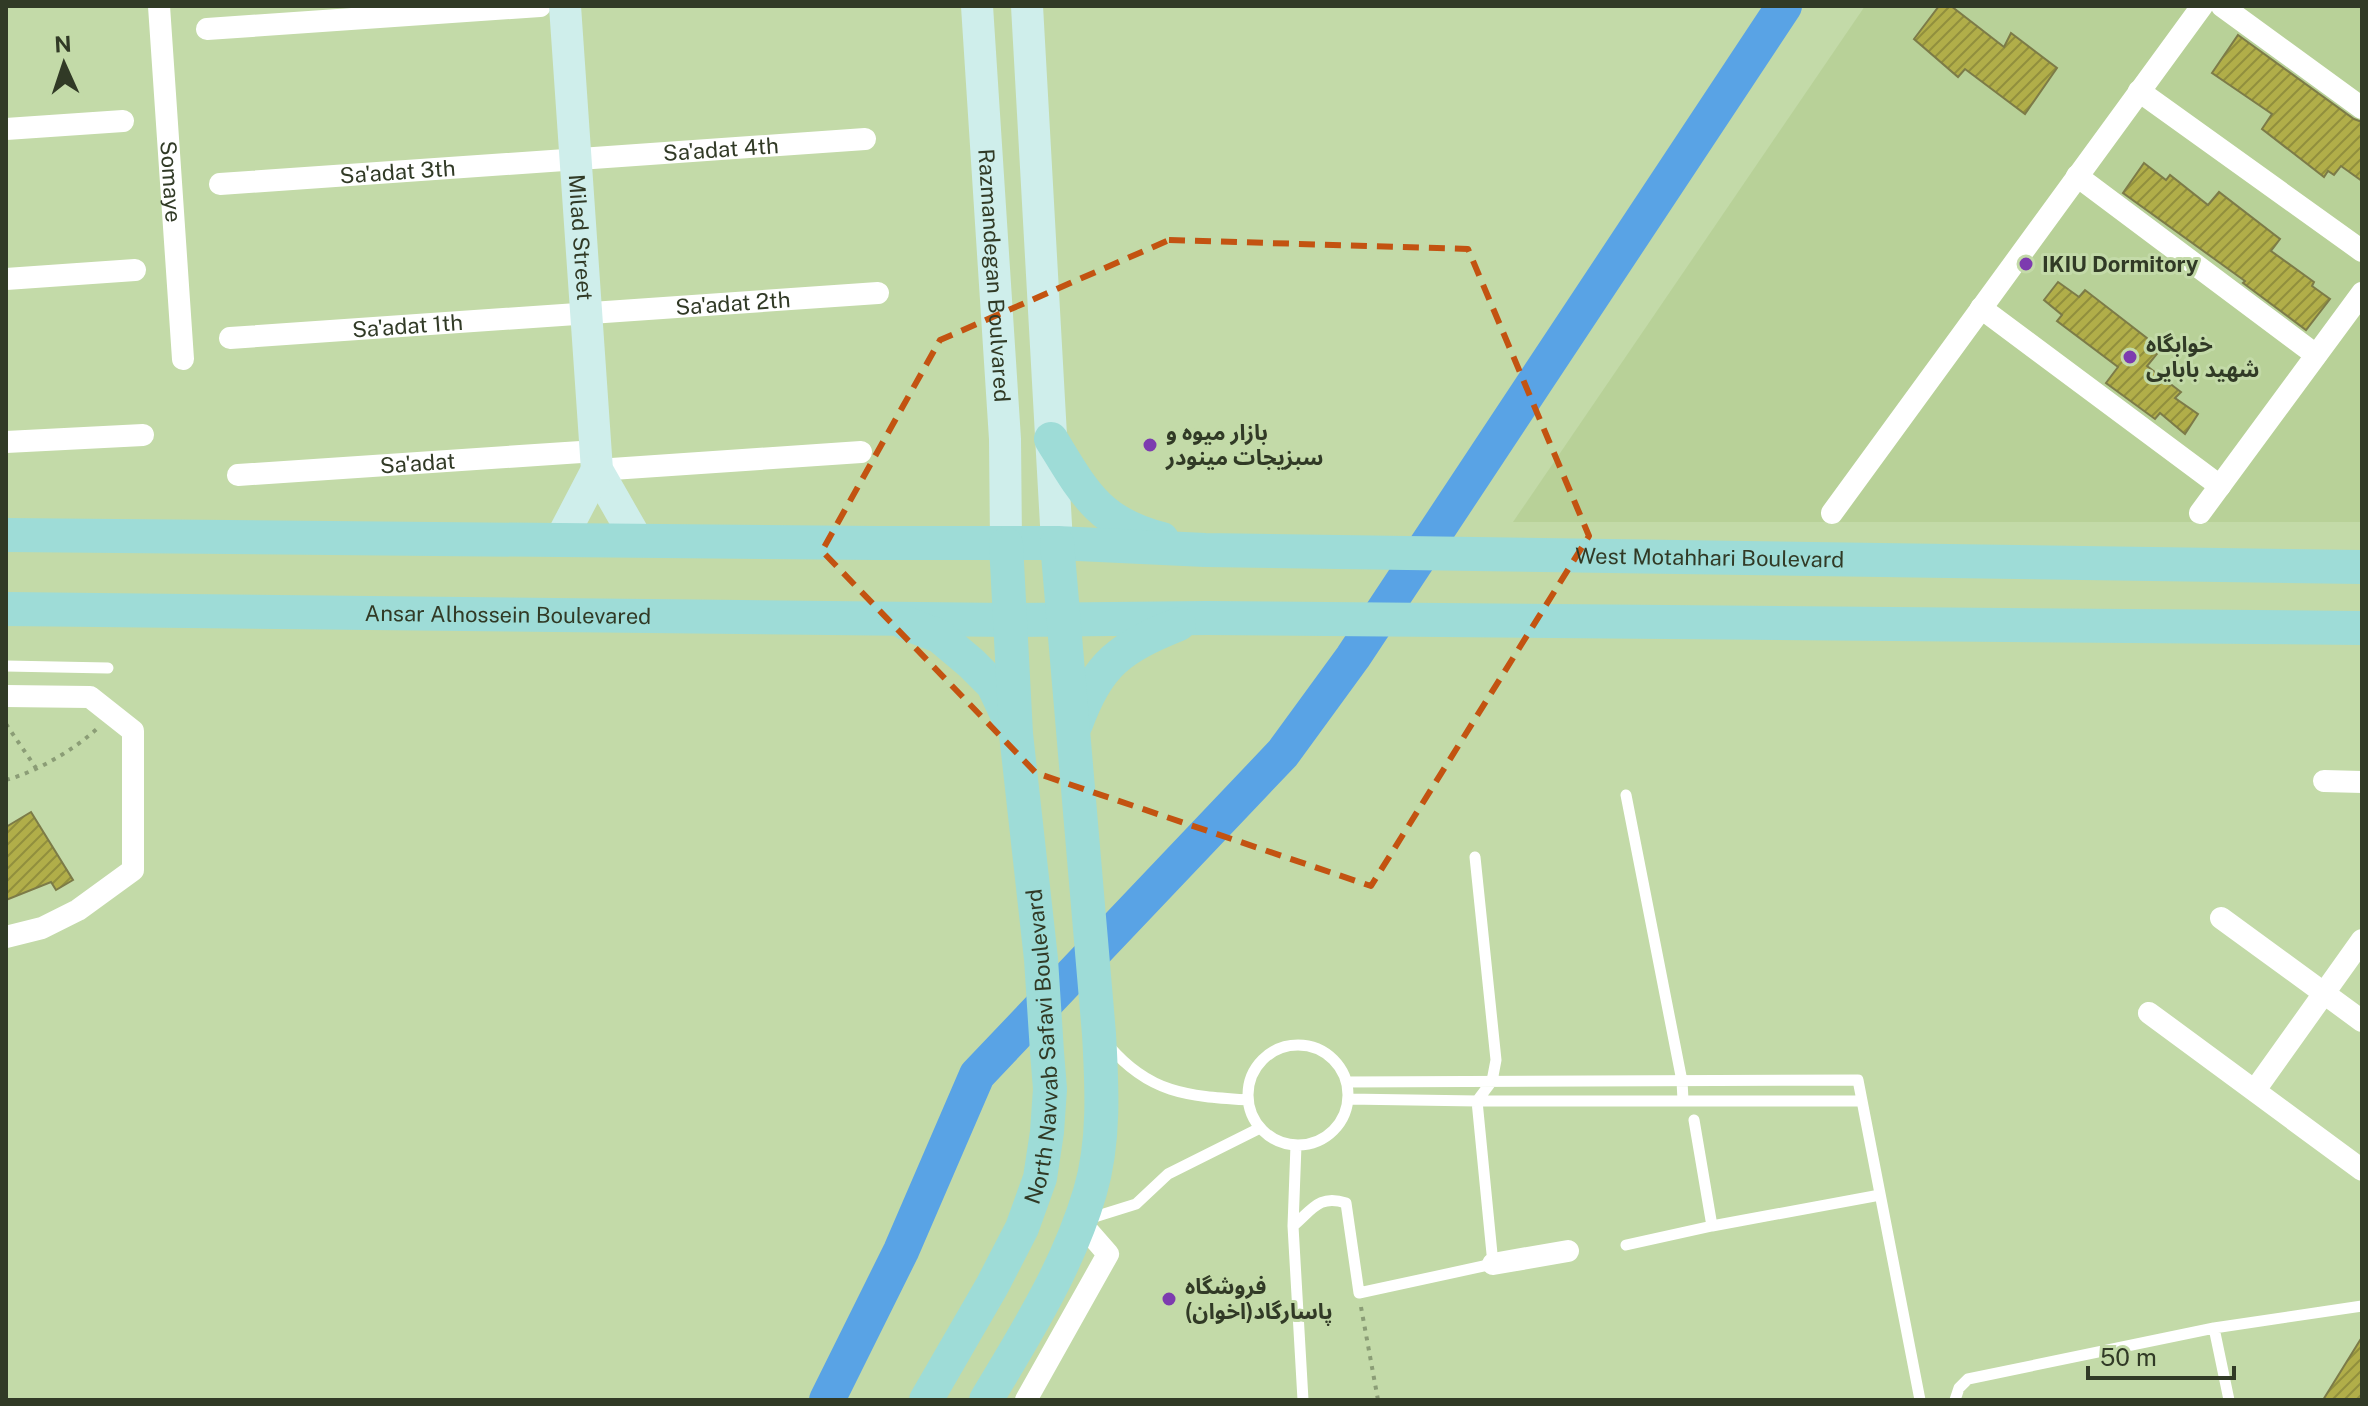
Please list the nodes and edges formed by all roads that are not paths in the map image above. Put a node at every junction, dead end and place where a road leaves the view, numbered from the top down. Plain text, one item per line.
1 (159, 6) edge
2 (540, 6) edge
3 (565, 6) edge
4 (977, 6) edge
5 (1027, 6) edge
6 (2202, 6) edge
7 (2222, 6) edge
8 (207, 29) dead end
9 (2139, 91) junction
10 (2362, 108) edge
11 (123, 121) dead end
12 (6, 129) edge
13 (865, 139) dead end
14 (576, 159) junction
15 (2077, 176) junction
16 (220, 184) dead end
17 (2362, 251) edge
18 (135, 270) dead end
19 (6, 279) edge
20 (878, 293) dead end
21 (2362, 293) edge
22 (1981, 308) junction
23 (586, 314) junction
24 (230, 338) dead end
25 (2316, 355) junction
26 (183, 359) dead end
27 (143, 435) dead end
28 (1051, 439) junction
29 (6, 442) edge
30 (861, 452) dead end
31 (596, 460) junction
32 (238, 475) dead end
33 (2220, 486) junction
34 (1832, 513) dead end
35 (2200, 513) dead end
36 (6, 535) edge
37 (561, 539) junction
38 (637, 540) junction
39 (1057, 543) junction
40 (1006, 544) junction
41 (1205, 550) junction
42 (2362, 565) edge
43 (6, 609) edge
44 (873, 617) junction
45 (1193, 618) junction
46 (1065, 619) junction
47 (1009, 620) junction
48 (2295, 627) junction
49 (2362, 628) edge
50 (2362, 636) edge
51 (6, 666) edge
52 (108, 668) dead end
53 (6, 696) edge
54 (1073, 732) junction
55 (1016, 734) junction
56 (2324, 781) dead end
57 (2362, 782) edge
58 (1626, 795) dead end
59 (1475, 857) dead end
60 (2221, 918) dead end
61 (6, 937) edge
62 (2362, 940) edge
63 (2323, 993) junction
64 (2149, 1013) dead end
65 (2362, 1021) edge
66 (1099, 1034) junction
67 (1492, 1081) junction
68 (1682, 1081) junction
69 (1347, 1082) junction
70 (2255, 1090) junction
71 (1348, 1099) junction
72 (1248, 1100) junction
73 (1683, 1100) junction
74 (1477, 1101) junction
75 (1862, 1101) junction
76 (1694, 1120) dead end
77 (1260, 1128) junction
78 (1296, 1145) junction
79 (2359, 1161) edge
80 (1880, 1195) junction
81 (1080, 1222) junction
82 (1293, 1226) junction
83 (1712, 1226) junction
84 (1626, 1245) dead end
85 (1568, 1251) dead end
86 (1493, 1264) junction
87 (2362, 1306) edge
88 (2214, 1328) junction
89 (926, 1400) edge
90 (986, 1400) edge
91 (1026, 1400) edge
92 (1303, 1400) edge
93 (1920, 1400) edge
94 (1955, 1400) edge
95 (2229, 1400) edge

1 - 26 street, Somaye
2 - 8 street
3 - 14 main road, Milad Street
4 - 40 main road, Razmandegan Boulvared
5 - 28 main road, Razmandegan Boulvared
6 - 9 street
7 - 10 street
9 - 15 street
9 - 17 street
11 - 12 street
13 - 14 street, Sa'adat 4th
14 - 16 street, Sa'adat 3th
14 - 23 main road, Milad Street
15 - 22 street
15 - 25 street
18 - 19 street
20 - 23 street, Sa'adat 2th
21 - 25 street
22 - 33 street
22 - 34 street
23 - 24 street, Sa'adat 1th
23 - 31 main road, Milad Street
25 - 33 street
27 - 29 street
28 - 39 main road, Razmandegan Boulvared
28 - 41 main road
30 - 31 street, Sa'adat
31 - 32 street, Sa'adat
31 - 37 main road
31 - 38 main road
33 - 35 street
36 - 37 main road
37 - 38 main road
38 - 40 main road
39 - 40 main road, West Motahhari Boulevard
39 - 41 main road, West Motahhari Boulevard
39 - 46 main road
40 - 47 main road, North Navvab Safavi Boulevard
41 - 42 main road, West Motahhari Boulevard
43 - 44 main road, Ansar Alhossein Boulevared
44 - 47 main road, Ansar Alhossein Boulevared
44 - 55 main road
45 - 46 main road
45 - 48 main road
45 - 54 main road
46 - 47 main road, Ansar Alhossein Boulevared
46 - 54 main road
47 - 55 main road, North Navvab Safavi Boulevard
48 - 49 main road
48 - 50 main road
51 - 52 lane
53 - 61 street
54 - 66 main road
55 - 89 main road, North Navvab Safavi Boulevard
56 - 57 street
58 - 68 lane
59 - 67 lane
60 - 63 street
62 - 63 street
63 - 65 street
63 - 70 street
64 - 70 street
66 - 72 lane
66 - 81 main road
67 - 68 lane
67 - 69 lane
67 - 74 lane
68 - 73 lane
68 - 75 lane
69 - 71 lane
69 - 72 lane
70 - 79 street
71 - 74 lane
71 - 78 lane
72 - 77 lane
73 - 74 lane
73 - 75 lane
74 - 86 lane
75 - 80 lane
76 - 83 lane
77 - 78 lane
77 - 81 lane
78 - 82 lane
80 - 83 lane
80 - 93 lane
81 - 90 main road
81 - 91 street
82 - 86 lane
82 - 92 lane
83 - 84 lane
85 - 86 street
87 - 88 lane
88 - 94 lane
88 - 95 lane

